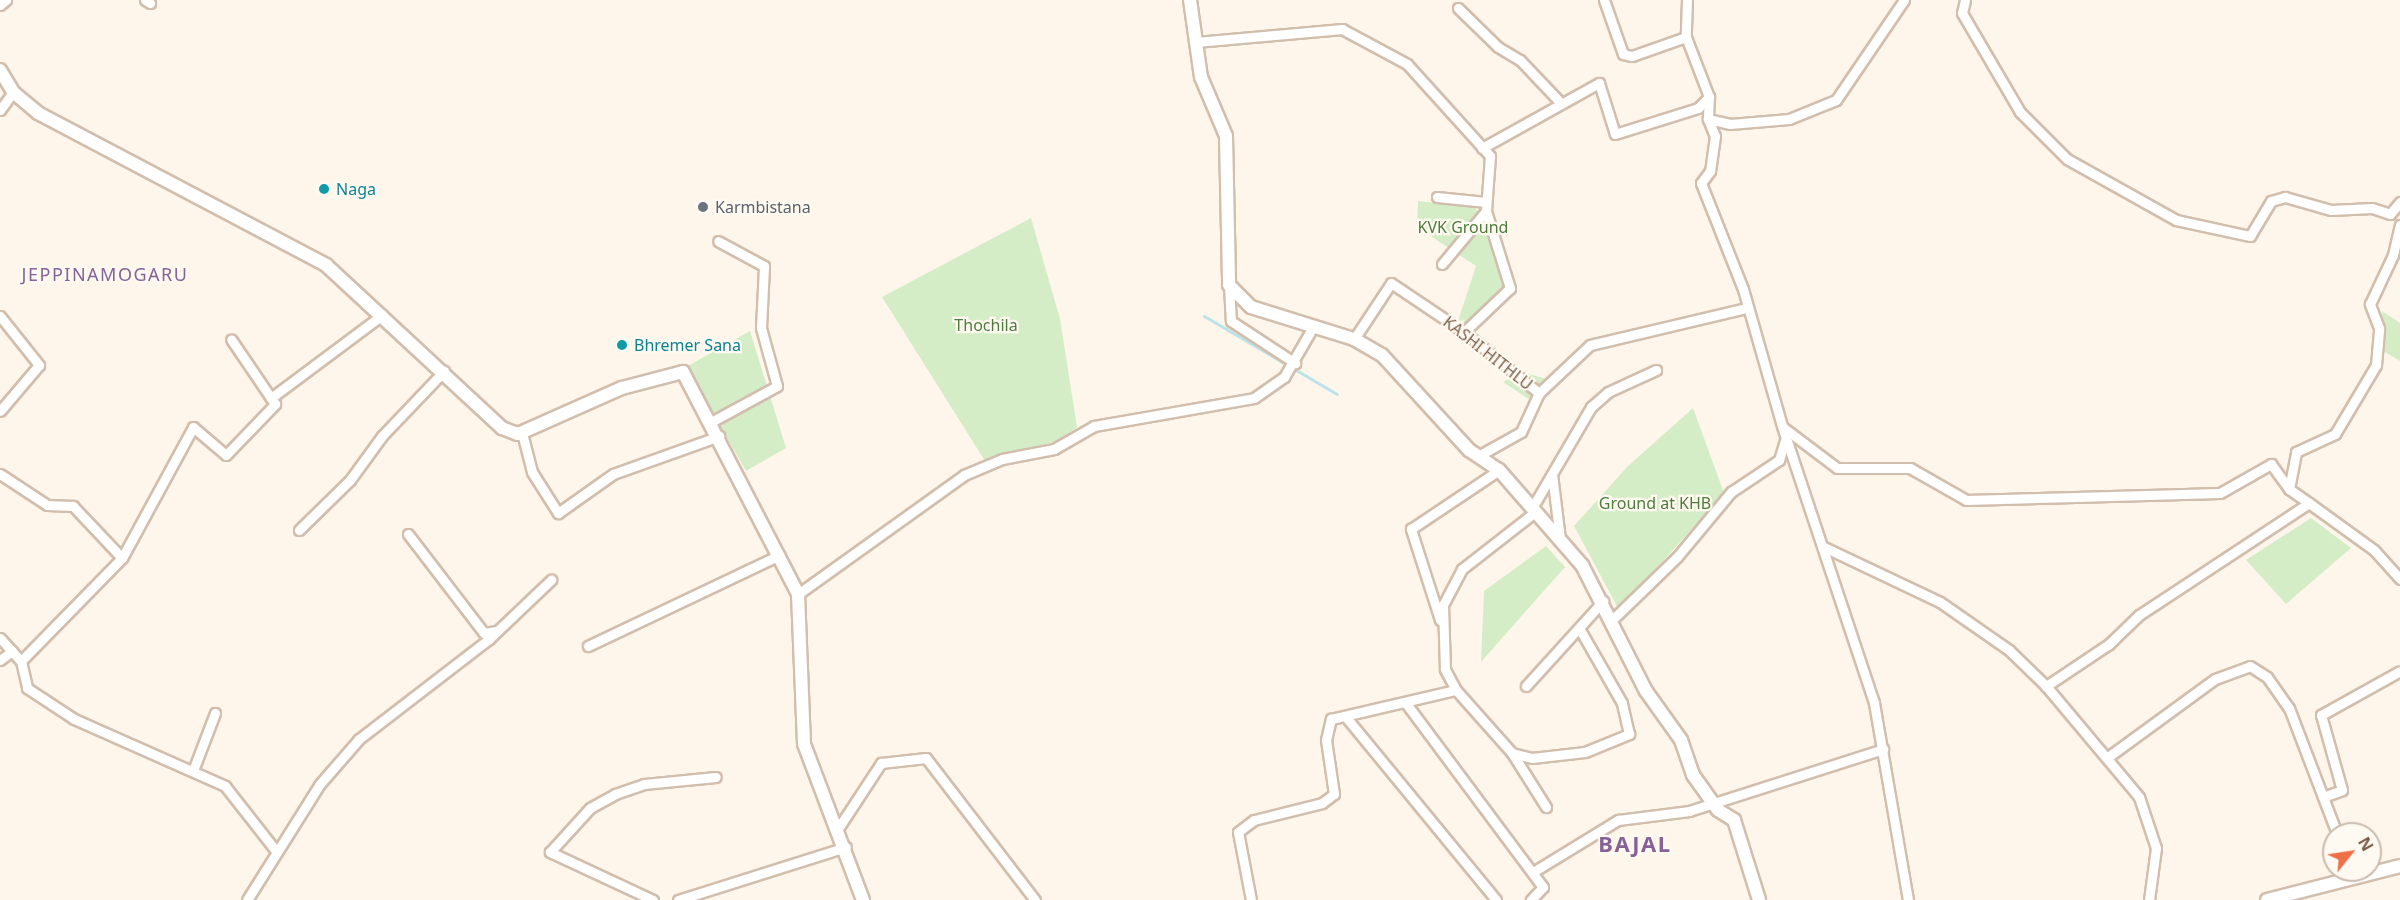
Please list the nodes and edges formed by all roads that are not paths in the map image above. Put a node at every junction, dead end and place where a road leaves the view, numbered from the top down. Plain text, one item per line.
1 (6, 0) edge
2 (1190, 0) edge
3 (1604, 0) edge
4 (1687, 0) edge
5 (1904, 0) edge
6 (1965, 0) edge
7 (0, 5) edge
8 (1458, 8) dead end
9 (1686, 37) junction
10 (1196, 42) junction
11 (0, 70) edge
12 (13, 92) junction
13 (1709, 98) junction
14 (1559, 101) junction
15 (0, 110) edge
16 (1708, 119) junction
17 (1482, 148) junction
18 (1437, 196) dead end
19 (2400, 202) edge
20 (1486, 206) junction
21 (2400, 225) edge
22 (718, 241) dead end
23 (1442, 264) dead end
24 (1229, 285) junction
25 (1746, 308) junction
26 (382, 315) junction
27 (0, 316) edge
28 (1314, 325) junction
29 (1464, 332) junction
30 (231, 339) dead end
31 (1354, 339) junction
32 (1294, 364) junction
33 (1656, 370) dead end
34 (444, 372) junction
35 (1539, 393) junction
36 (271, 399) junction
37 (0, 411) edge
38 (711, 422) junction
39 (1782, 426) junction
40 (522, 432) junction
41 (719, 436) junction
42 (1791, 451) junction
43 (1478, 456) junction
44 (1819, 459) junction
45 (1499, 470) junction
46 (0, 474) edge
47 (1552, 474) junction
48 (2289, 489) junction
49 (2309, 503) junction
50 (1533, 510) junction
51 (299, 530) dead end
52 (408, 534) dead end
53 (1560, 539) junction
54 (1824, 547) junction
55 (780, 555) junction
56 (122, 558) junction
57 (2400, 579) edge
58 (551, 580) dead end
59 (798, 594) junction
60 (1603, 601) junction
61 (1613, 620) junction
62 (1579, 628) junction
63 (497, 631) junction
64 (1444, 634) junction
65 (0, 638) edge
66 (588, 646) dead end
67 (12, 651) junction
68 (0, 660) edge
69 (21, 661) junction
70 (2400, 671) edge
71 (2046, 686) junction
72 (1526, 687) dead end
73 (1456, 690) junction
74 (1406, 702) junction
75 (215, 713) dead end
76 (1345, 716) junction
77 (1883, 750) junction
78 (1512, 753) junction
79 (2108, 757) junction
80 (194, 768) junction
81 (716, 777) dead end
82 (2323, 797) junction
83 (1715, 804) junction
84 (1546, 807) dead end
85 (2332, 822) edge
86 (839, 827) junction
87 (846, 847) junction
88 (276, 851) junction
89 (2400, 866) edge
90 (2382, 869) edge
91 (1533, 872) junction
92 (2325, 882) edge
93 (249, 899) edge
94 (653, 900) edge
95 (678, 900) edge
96 (863, 900) edge
97 (1035, 900) edge
98 (1251, 900) edge
99 (1496, 900) edge
100 (1531, 900) edge
101 (1759, 900) edge
102 (1908, 900) edge
103 (2149, 900) edge
104 (2267, 900) edge

1 - 7 street
2 - 10 street
3 - 9 street
4 - 9 street
5 - 16 street
6 - 19 street
8 - 14 street
9 - 13 street
10 - 17 street
10 - 24 street
11 - 12 street
12 - 15 street
12 - 26 street
13 - 14 street
13 - 16 street
14 - 17 street
16 - 25 street
17 - 20 street
18 - 20 street
20 - 23 street
20 - 29 street
21 - 48 street
22 - 38 street
24 - 28 street
24 - 32 street
25 - 35 street, KASHI HITHLU
25 - 39 street
26 - 34 street
26 - 36 street
27 - 37 street
28 - 31 street
28 - 32 street
29 - 31 street, KASHI HITHLU
29 - 35 street, KASHI HITHLU
30 - 36 street
31 - 43 street
32 - 59 street
33 - 47 street
34 - 40 street
34 - 51 street
35 - 43 street
36 - 56 street
38 - 40 street
38 - 41 street
39 - 42 street
39 - 44 street
39 - 61 street
40 - 41 street
41 - 55 street
42 - 44 street
42 - 54 street
43 - 45 street
44 - 48 street
45 - 50 street
45 - 64 street
46 - 56 street
47 - 50 street
47 - 53 street
48 - 49 street
49 - 57 street
49 - 71 street
50 - 53 street
50 - 64 street
52 - 63 street
53 - 60 street
54 - 71 street
54 - 77 street
55 - 59 street
55 - 66 street
56 - 69 street
58 - 63 street
59 - 86 street
60 - 61 street
60 - 62 street
61 - 83 street
62 - 72 street
62 - 78 street
63 - 88 street
64 - 73 street
65 - 67 street
67 - 68 street
67 - 69 street
69 - 80 street
70 - 82 street
71 - 79 street
73 - 74 street
73 - 78 street
74 - 76 street
74 - 91 street
75 - 80 street
76 - 98 street
76 - 99 street
77 - 83 street
77 - 102 street
78 - 84 street
79 - 82 street
79 - 103 street
80 - 88 street
81 - 94 street
82 - 85 street
83 - 91 street
83 - 101 street
86 - 87 street
86 - 97 street
87 - 95 street
87 - 96 street
88 - 93 street
89 - 90 street
91 - 100 street
92 - 104 street

